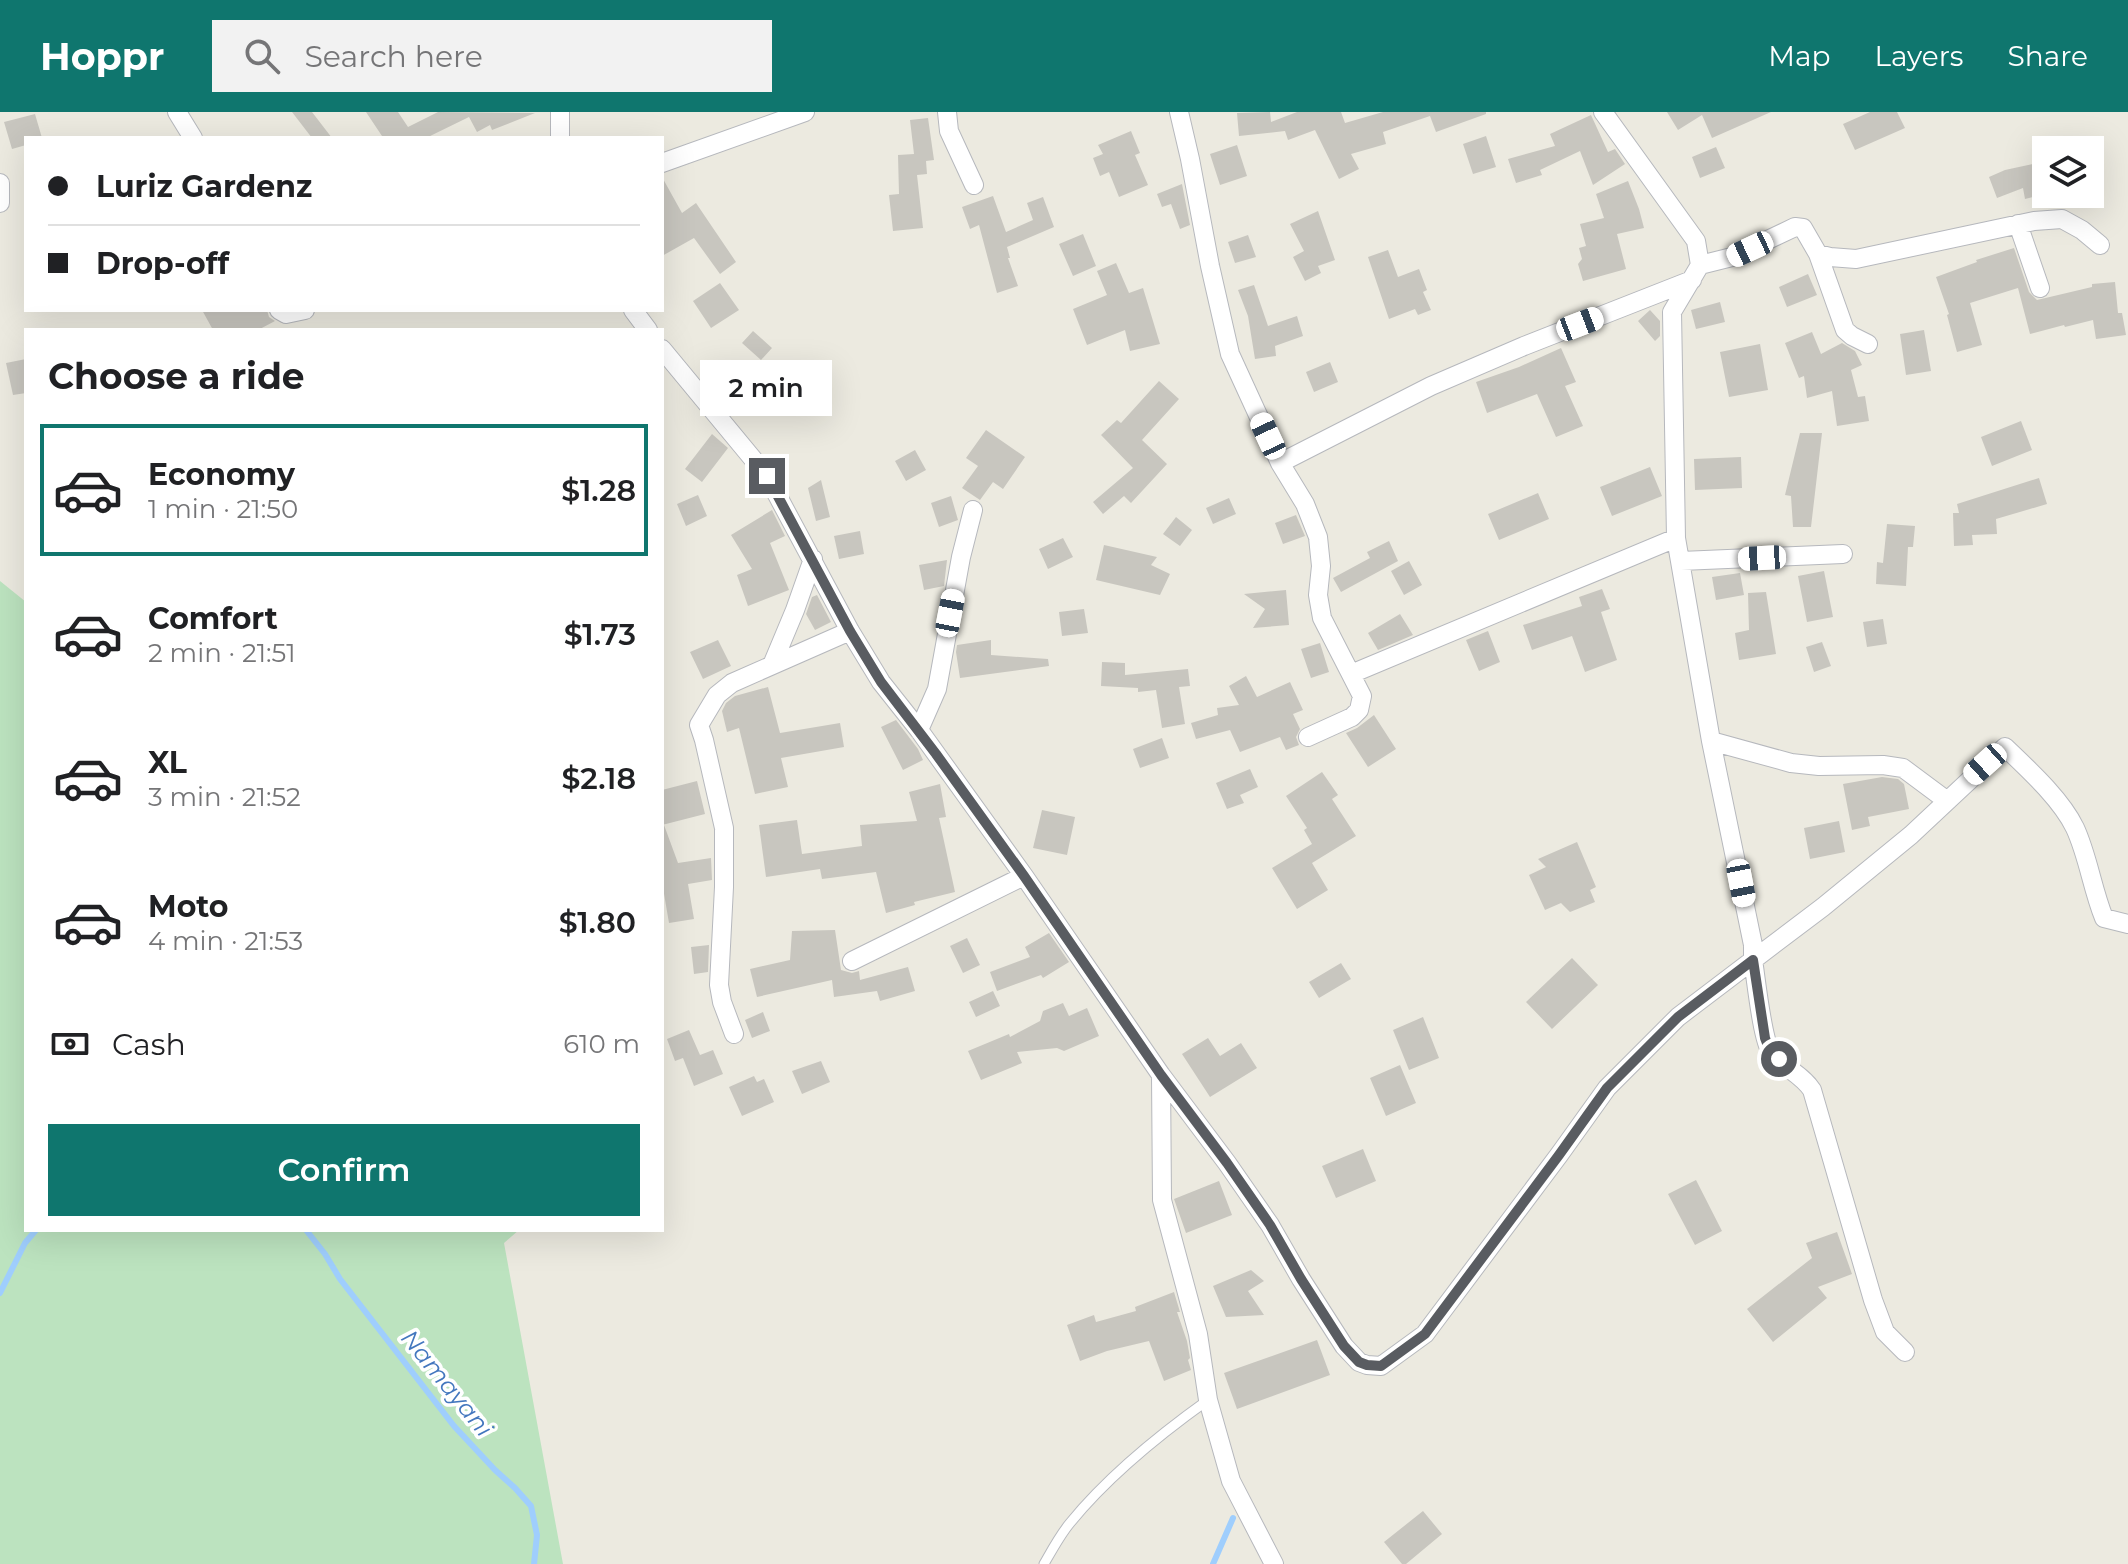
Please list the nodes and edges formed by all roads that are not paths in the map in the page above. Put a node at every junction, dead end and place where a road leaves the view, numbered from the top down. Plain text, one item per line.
1 (177, 112) edge
2 (560, 112) edge
3 (805, 112) edge
4 (947, 112) edge
5 (1179, 112) edge
6 (1603, 112) edge
7 (192, 136) edge
8 (560, 136) edge
9 (664, 162) edge
10 (0, 183) edge
11 (974, 185) dead end
12 (0, 203) edge
13 (2018, 224) junction
14 (2100, 245) dead end
15 (1818, 254) junction
16 (1696, 272) junction
17 (2040, 288) dead end
18 (1868, 344) dead end
19 (668, 370) edge
20 (1280, 463) junction
21 (973, 510) dead end
22 (1676, 538) junction
23 (1843, 554) dead end
24 (813, 559) junction
25 (1681, 561) junction
26 (850, 631) junction
27 (772, 665) junction
28 (1351, 674) junction
29 (919, 730) junction
30 (1308, 737) dead end
31 (1711, 741) junction
32 (1946, 800) junction
33 (1024, 876) junction
34 (2128, 924) edge
35 (1753, 960) junction
36 (852, 961) dead end
37 (734, 1034) dead end
38 (1161, 1075) junction
39 (1905, 1352) dead end
40 (1208, 1400) junction
41 (1044, 1564) edge
42 (1274, 1564) edge

1 - 7 street
2 - 8 street
3 - 9 street
4 - 11 street
5 - 20 street
6 - 16 street
10 - 12 street
13 - 14 street
13 - 15 street
13 - 17 street
15 - 16 street
15 - 18 street
16 - 20 street
16 - 22 street
19 - 24 street
20 - 28 street
21 - 29 street
22 - 25 street
22 - 28 street
23 - 25 street
24 - 26 street
24 - 27 street
25 - 31 street
26 - 27 street
26 - 29 street
27 - 37 street
28 - 30 street
29 - 33 street
31 - 32 street
31 - 35 street
32 - 34 street
32 - 35 street
33 - 36 street
33 - 38 street
35 - 38 street
35 - 39 street
38 - 40 street
40 - 41 lane
40 - 42 street

